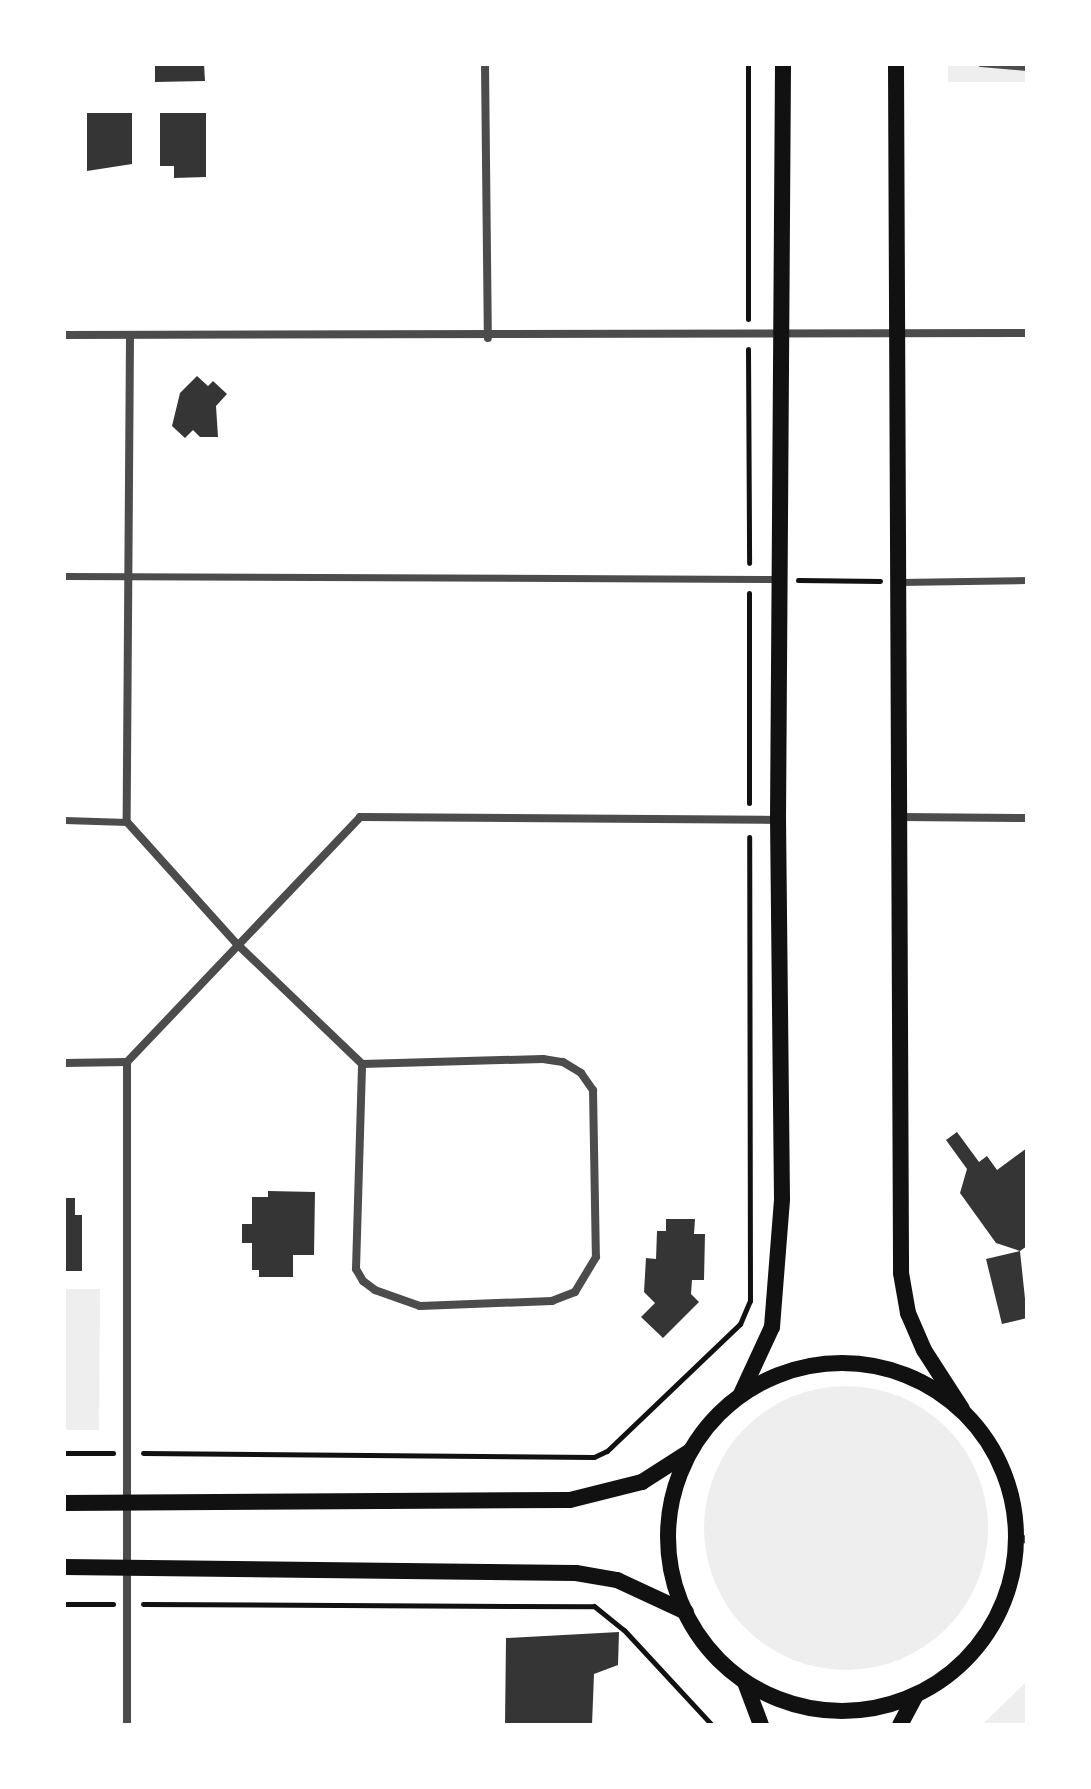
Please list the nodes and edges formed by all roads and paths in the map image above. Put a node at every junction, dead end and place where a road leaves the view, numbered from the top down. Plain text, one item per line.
1 (485, 64) edge
2 (748, 64) edge
3 (783, 64) edge
4 (896, 64) edge
5 (981, 64) edge
6 (1027, 68) edge
7 (782, 332) junction
8 (895, 332) junction
9 (748, 333) junction
10 (1027, 333) edge
11 (64, 335) edge
12 (130, 336) junction
13 (488, 338) junction
14 (127, 574) junction
15 (64, 576) edge
16 (749, 579) junction
17 (778, 579) junction
18 (1027, 580) edge
19 (897, 582) junction
20 (898, 817) junction
21 (1027, 818) edge
22 (64, 820) edge
23 (749, 820) junction
24 (778, 820) junction
25 (127, 822) junction
26 (237, 944) junction
27 (127, 1062) junction
28 (64, 1063) edge
29 (362, 1064) junction
30 (741, 1394) junction
31 (962, 1409) junction
32 (689, 1452) junction
33 (64, 1453) edge
34 (128, 1453) junction
35 (64, 1503) edge
36 (129, 1503) junction
37 (1022, 1539) edge
38 (64, 1567) edge
39 (129, 1568) junction
40 (64, 1604) edge
41 (128, 1604) junction
42 (686, 1612) junction
43 (746, 1685) junction
44 (915, 1697) junction
45 (127, 1725) edge
46 (712, 1725) edge
47 (761, 1725) edge
48 (900, 1725) edge

1 - 13 street
2 - 9 path
3 - 7 main road
4 - 8 main road
5 - 6 lane
7 - 8 street
7 - 9 street
7 - 17 main road
8 - 10 street
8 - 19 main road
9 - 13 street
9 - 16 path
11 - 12 street
12 - 13 street
12 - 14 street
14 - 15 street
14 - 16 street
14 - 25 street
16 - 17 street
16 - 23 path
17 - 19 path
17 - 24 main road
18 - 19 street
19 - 20 main road
20 - 21 street
20 - 31 main road
22 - 25 street
23 - 24 street
23 - 26 street
23 - 34 path
24 - 30 main road
25 - 26 street
26 - 27 street
26 - 29 street
27 - 28 street
27 - 34 street
29 - 29 street
30 - 31 main road
30 - 32 main road
31 - 37 main road
32 - 36 main road
32 - 42 main road
33 - 34 path
34 - 36 street
35 - 36 main road
36 - 39 street
37 - 44 main road
38 - 39 main road
39 - 41 street
39 - 42 main road
40 - 41 path
41 - 45 street
41 - 46 path
42 - 43 main road
43 - 44 main road
43 - 47 main road
44 - 48 main road

